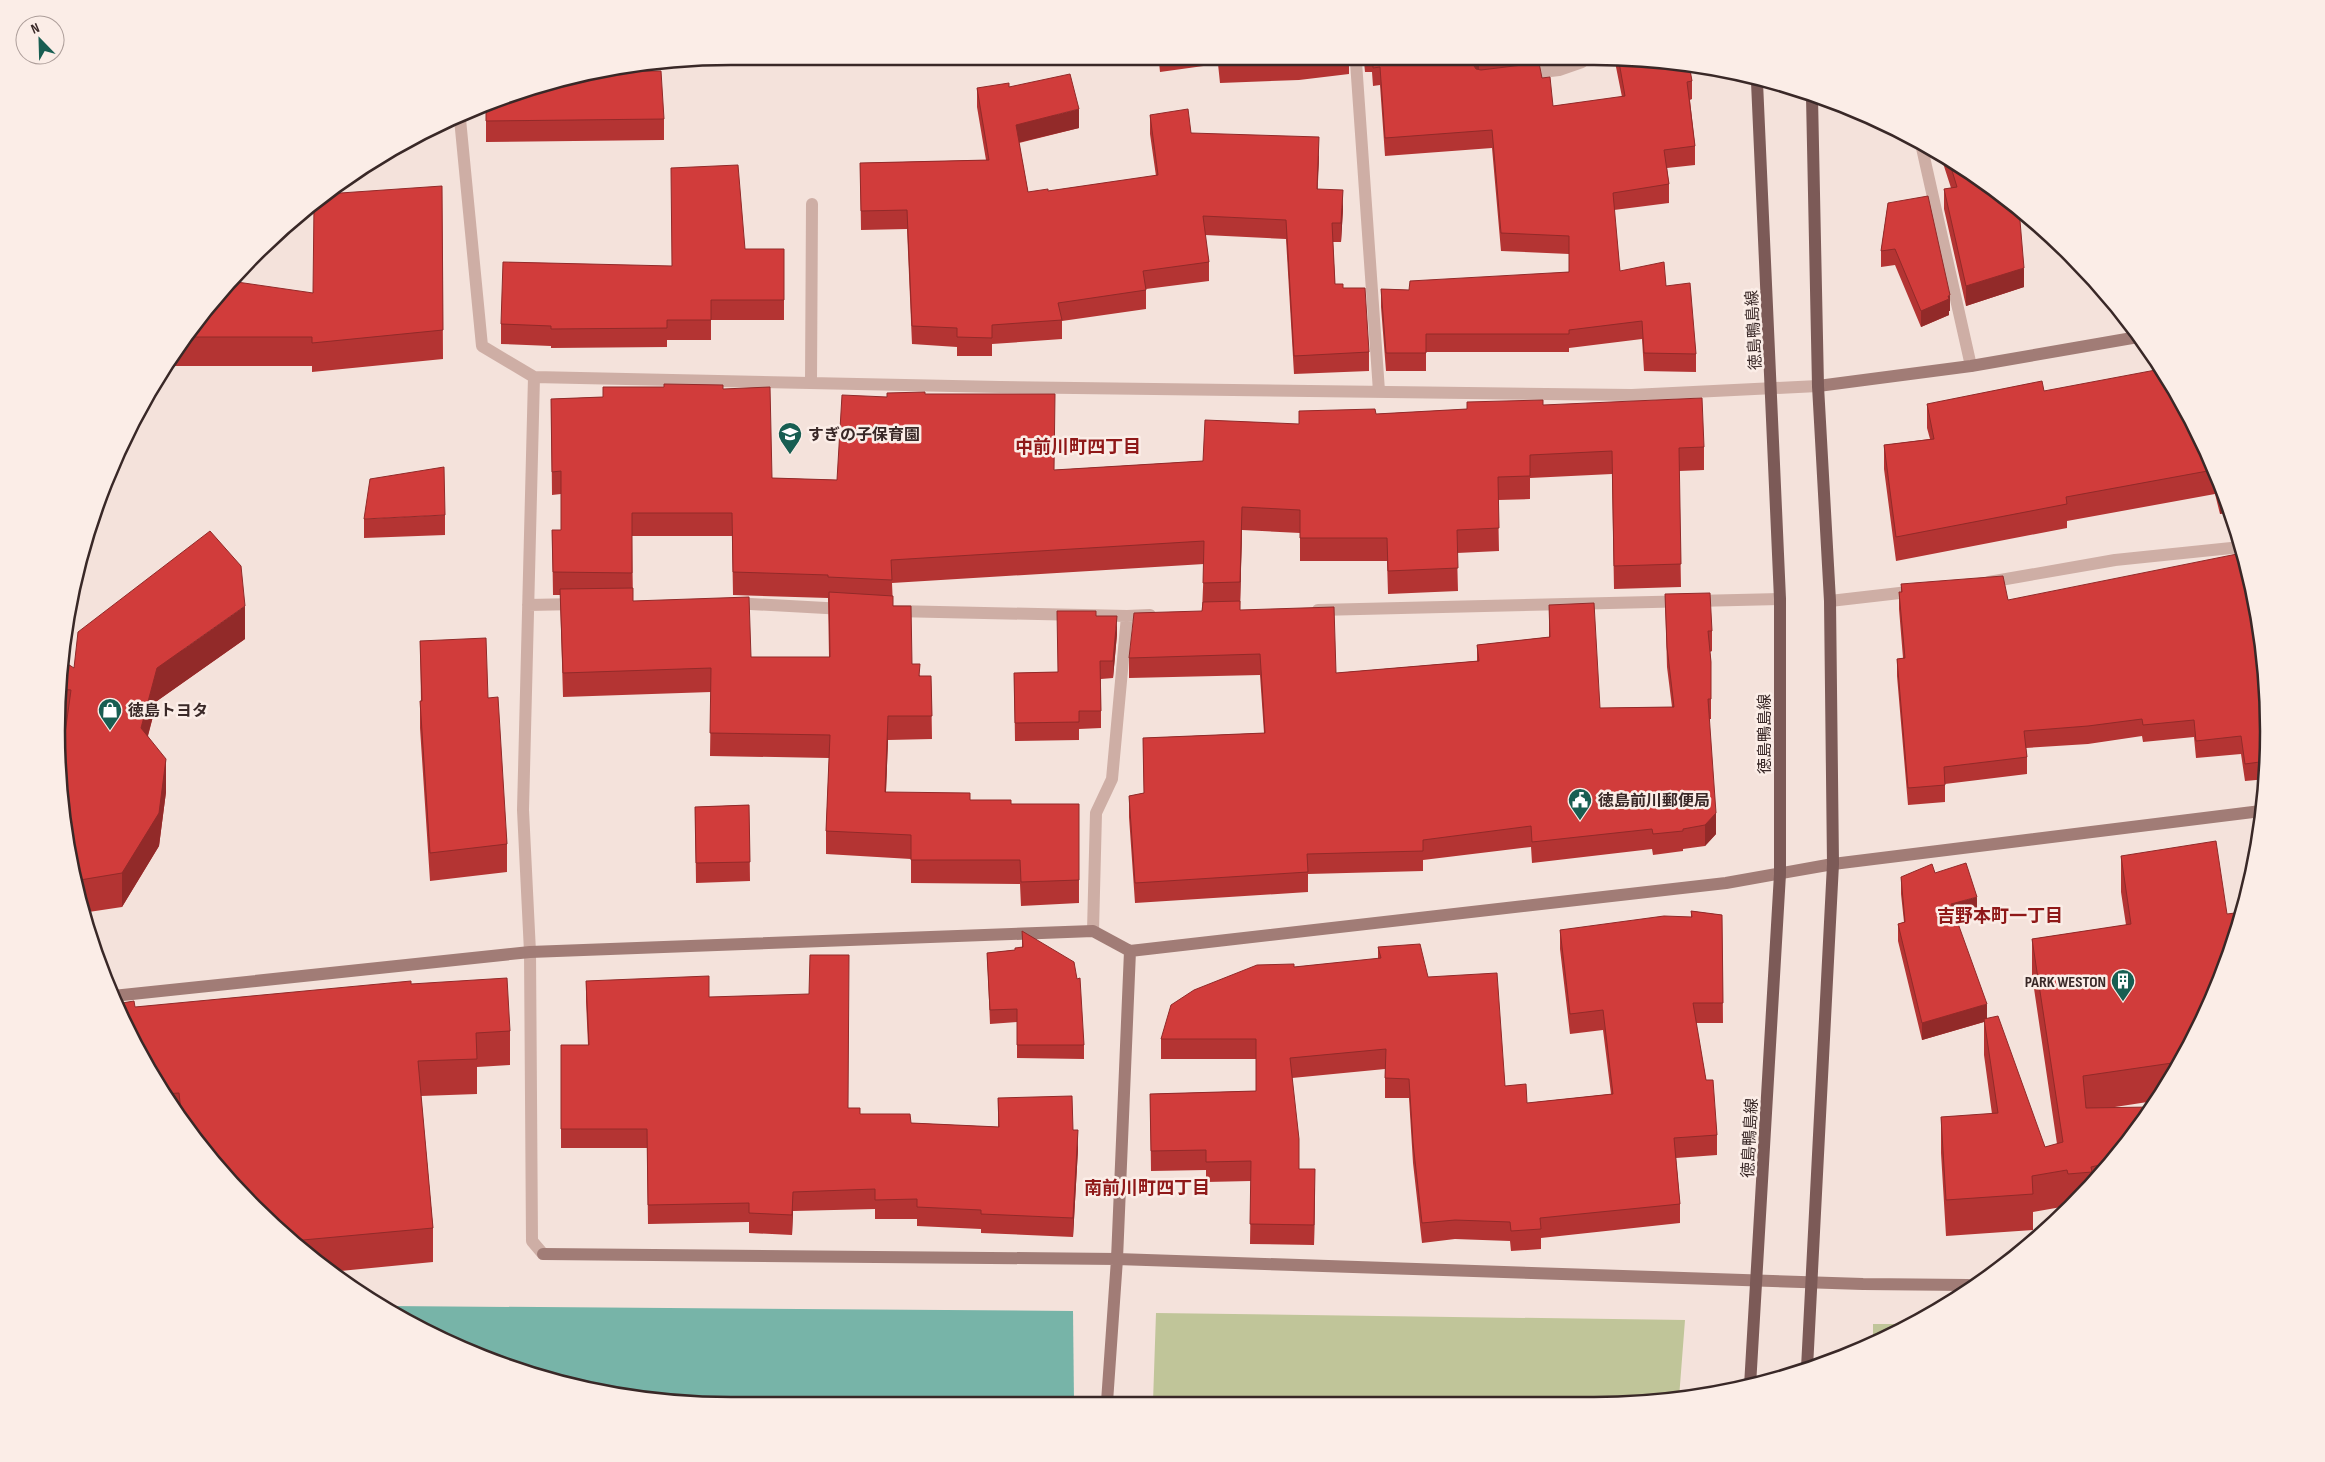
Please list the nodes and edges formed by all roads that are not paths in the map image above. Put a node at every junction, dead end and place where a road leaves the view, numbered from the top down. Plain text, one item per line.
1 (1356, 65) edge
2 (1573, 65) edge
3 (1510, 76) edge
4 (1757, 86) edge
5 (1812, 102) edge
6 (460, 123) edge
7 (1923, 152) edge
8 (812, 204) dead end
9 (2131, 338) edge
10 (1971, 366) junction
11 (534, 377) junction
12 (811, 382) junction
13 (1818, 386) junction
14 (1772, 388) junction
15 (1379, 392) junction
16 (2234, 548) edge
17 (1978, 584) edge
18 (1929, 589) edge
19 (1780, 599) junction
20 (1830, 601) junction
21 (720, 603) edge
22 (585, 604) edge
23 (528, 605) junction
24 (856, 609) edge
25 (1301, 610) edge
26 (886, 611) edge
27 (1165, 615) edge
28 (1127, 616) junction
29 (2255, 812) edge
30 (1833, 864) junction
31 (1780, 874) junction
32 (1093, 931) junction
33 (1130, 951) junction
34 (530, 952) junction
35 (120, 995) edge
36 (1117, 1259) junction
37 (1757, 1280) junction
38 (1811, 1282) junction
39 (1963, 1286) edge
40 (1807, 1362) edge
41 (1750, 1378) edge
42 (1107, 1397) edge

1 - 15 street
2 - 3 street
4 - 14 main road, 徳島鴨島線
5 - 13 main road
6 - 11 street
7 - 10 street
8 - 12 street
9 - 10 street
10 - 13 street
11 - 12 street
11 - 23 street
12 - 15 street
13 - 14 street
13 - 20 main road
14 - 15 street
14 - 19 main road, 徳島鴨島線
16 - 17 street
18 - 20 street
19 - 25 street
19 - 31 main road, 徳島鴨島線
20 - 30 main road
21 - 24 street
22 - 23 street
23 - 34 street
26 - 28 street
27 - 28 street
28 - 32 street
29 - 30 street
30 - 31 street
30 - 38 main road
31 - 33 street
31 - 37 main road, 徳島鴨島線
32 - 33 street
32 - 34 street
33 - 36 street
34 - 35 street
34 - 36 street
36 - 37 street
36 - 42 street
37 - 38 street
37 - 41 main road, 徳島鴨島線
38 - 39 street
38 - 40 main road

